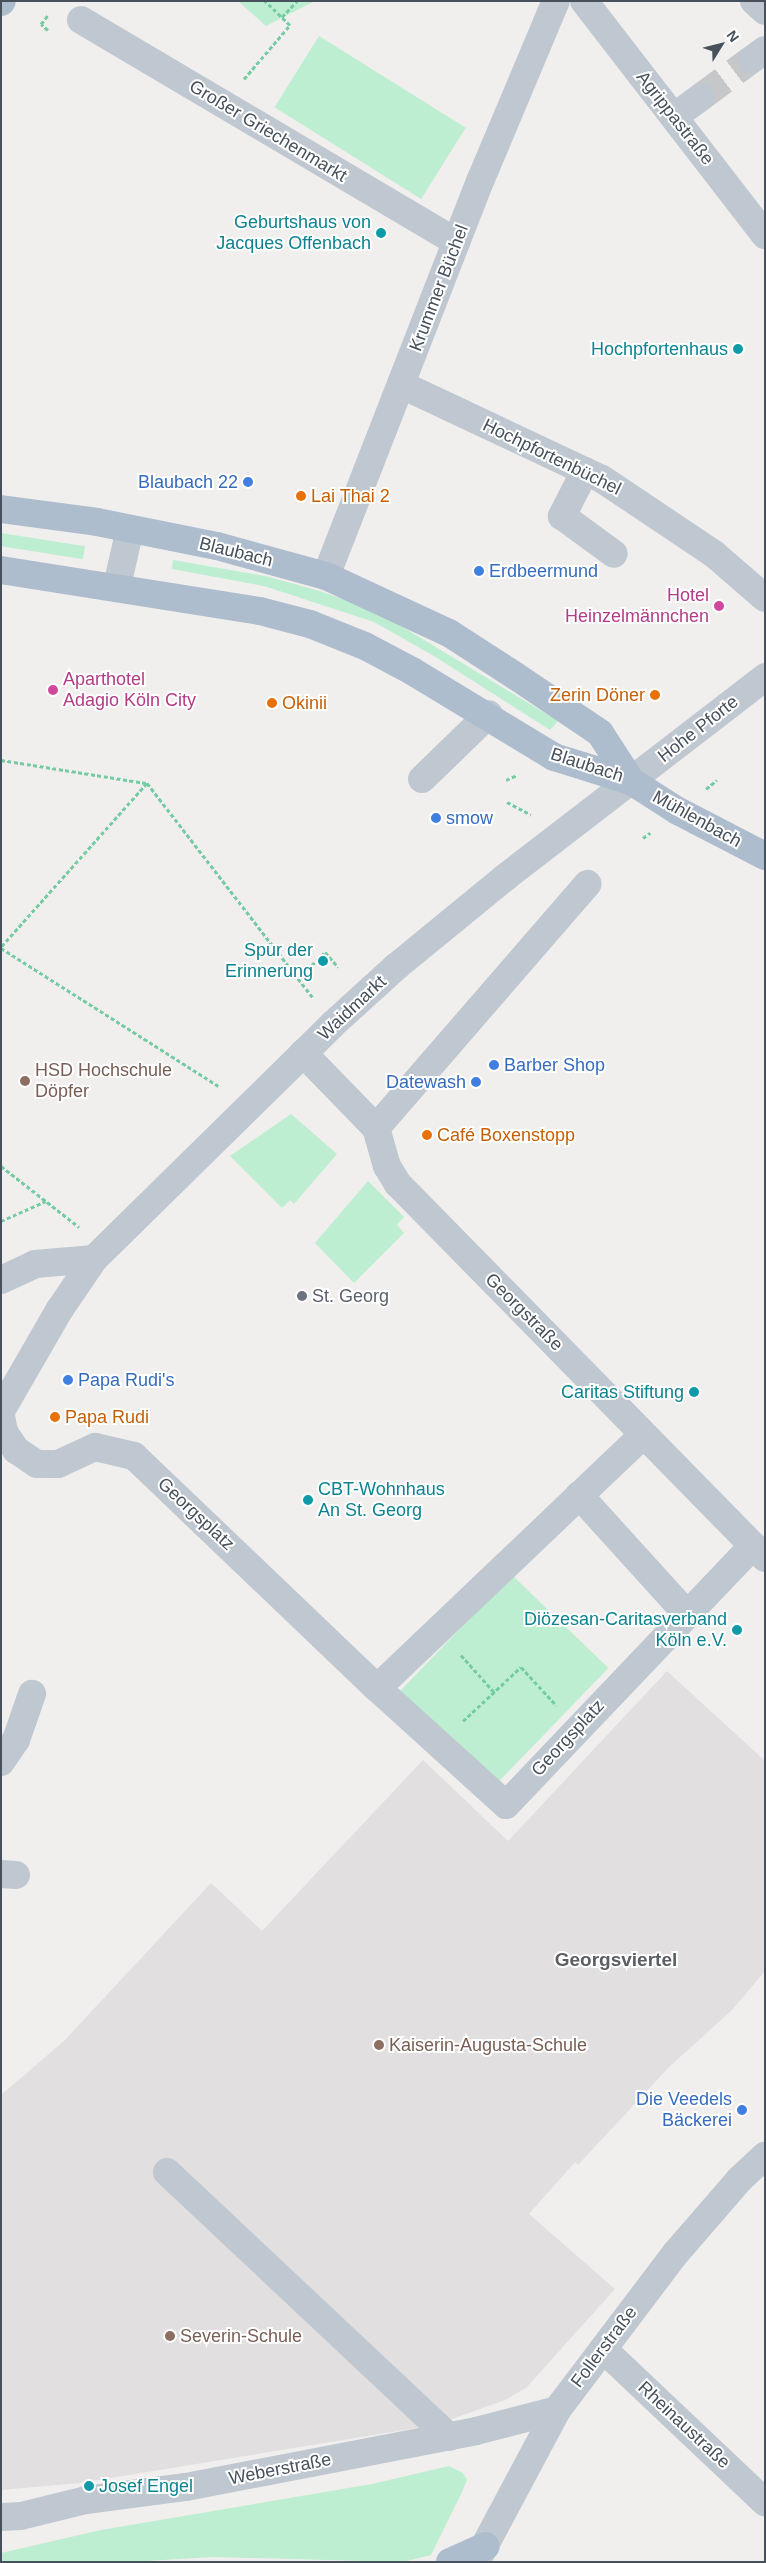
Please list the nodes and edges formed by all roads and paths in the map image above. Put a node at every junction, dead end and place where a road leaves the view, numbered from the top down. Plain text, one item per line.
1 (265, 1) edge
2 (297, 1) edge
3 (556, 1) edge
4 (584, 1) edge
5 (754, 1) edge
6 (765, 11) edge
7 (282, 17) junction
8 (81, 20) dead end
9 (701, 97) tunnel mouth
10 (222, 104) junction
11 (675, 116) junction
12 (765, 235) edge
13 (456, 242) junction
14 (402, 385) junction
15 (584, 471) junction
16 (1, 509) edge
17 (130, 529) junction
18 (614, 554) dead end
19 (1, 570) edge
20 (326, 576) junction
21 (117, 586) junction
22 (765, 598) edge
23 (765, 677) edge
24 (489, 714) junction
25 (1, 760) edge
26 (422, 779) dead end
27 (631, 781) junction
28 (147, 783) junction
29 (765, 856) edge
30 (587, 884) dead end
31 (1, 948) edge
32 (338, 967) dead end
33 (304, 1053) junction
34 (252, 1106) junction
35 (376, 1128) junction
36 (1, 1166) edge
37 (46, 1201) junction
38 (1, 1221) edge
39 (101, 1254) junction
40 (1, 1280) edge
41 (1, 1411) edge
42 (1, 1416) edge
43 (643, 1435) junction
44 (579, 1495) junction
45 (759, 1552) edge
46 (687, 1614) junction
47 (438, 1631) junction
48 (377, 1688) junction
49 (494, 1692) junction
50 (32, 1694) dead end
51 (578, 1726) junction
52 (456, 1727) dead end
53 (1, 1762) edge
54 (765, 2156) edge
55 (167, 2172) dead end
56 (603, 2349) junction
57 (557, 2410) junction
58 (449, 2437) junction
59 (765, 2502) edge
60 (1, 2518) edge
61 (481, 2554) edge
62 (450, 2562) edge

1 - 7 path
2 - 7 path
3 - 13 street, Krummer Büchel
4 - 11 street, Agrippastraße
5 - 6 street
7 - 10 path
8 - 10 street, Großer Griechenmarkt
9 - 11 street
10 - 13 street, Großer Griechenmarkt
11 - 12 street, Agrippastraße
13 - 14 street, Krummer Büchel
14 - 15 street, Hochpfortenbüchel
14 - 20 street, Krummer Büchel
15 - 18 street
15 - 22 street, Hochpfortenbüchel
16 - 17 main road, Blaubach
17 - 20 main road, Blaubach
17 - 21 street
19 - 21 main road, Blaubach
20 - 27 main road, Blaubach
21 - 24 main road, Blaubach
23 - 27 street, Hohe Pforte
24 - 26 street
24 - 27 main road, Blaubach
25 - 28 path
27 - 29 main road, Mühlenbach
27 - 33 street, Waidmarkt
28 - 31 path
28 - 32 path
30 - 35 street
31 - 34 path
33 - 34 street, Waidmarkt
33 - 35 street, Georgstraße
34 - 39 street, Waidmarkt
35 - 43 street, Georgstraße
36 - 37 path
37 - 38 path
37 - 39 path
39 - 40 street
39 - 41 street
42 - 48 street, Georgsplatz
43 - 44 street
43 - 45 street, Georgstraße
44 - 46 street
44 - 47 street
45 - 46 street, Georgsplatz
46 - 51 street, Georgsplatz
47 - 48 street
47 - 49 path
48 - 51 street, Georgsplatz
49 - 51 path
49 - 52 path
50 - 53 street
54 - 56 street, Follerstraße
55 - 58 street
56 - 57 street, Follerstraße
56 - 59 street, Rheinaustraße
57 - 58 street, Weberstraße
57 - 61 street, Follerstraße
58 - 60 street, Weberstraße
61 - 62 main road

